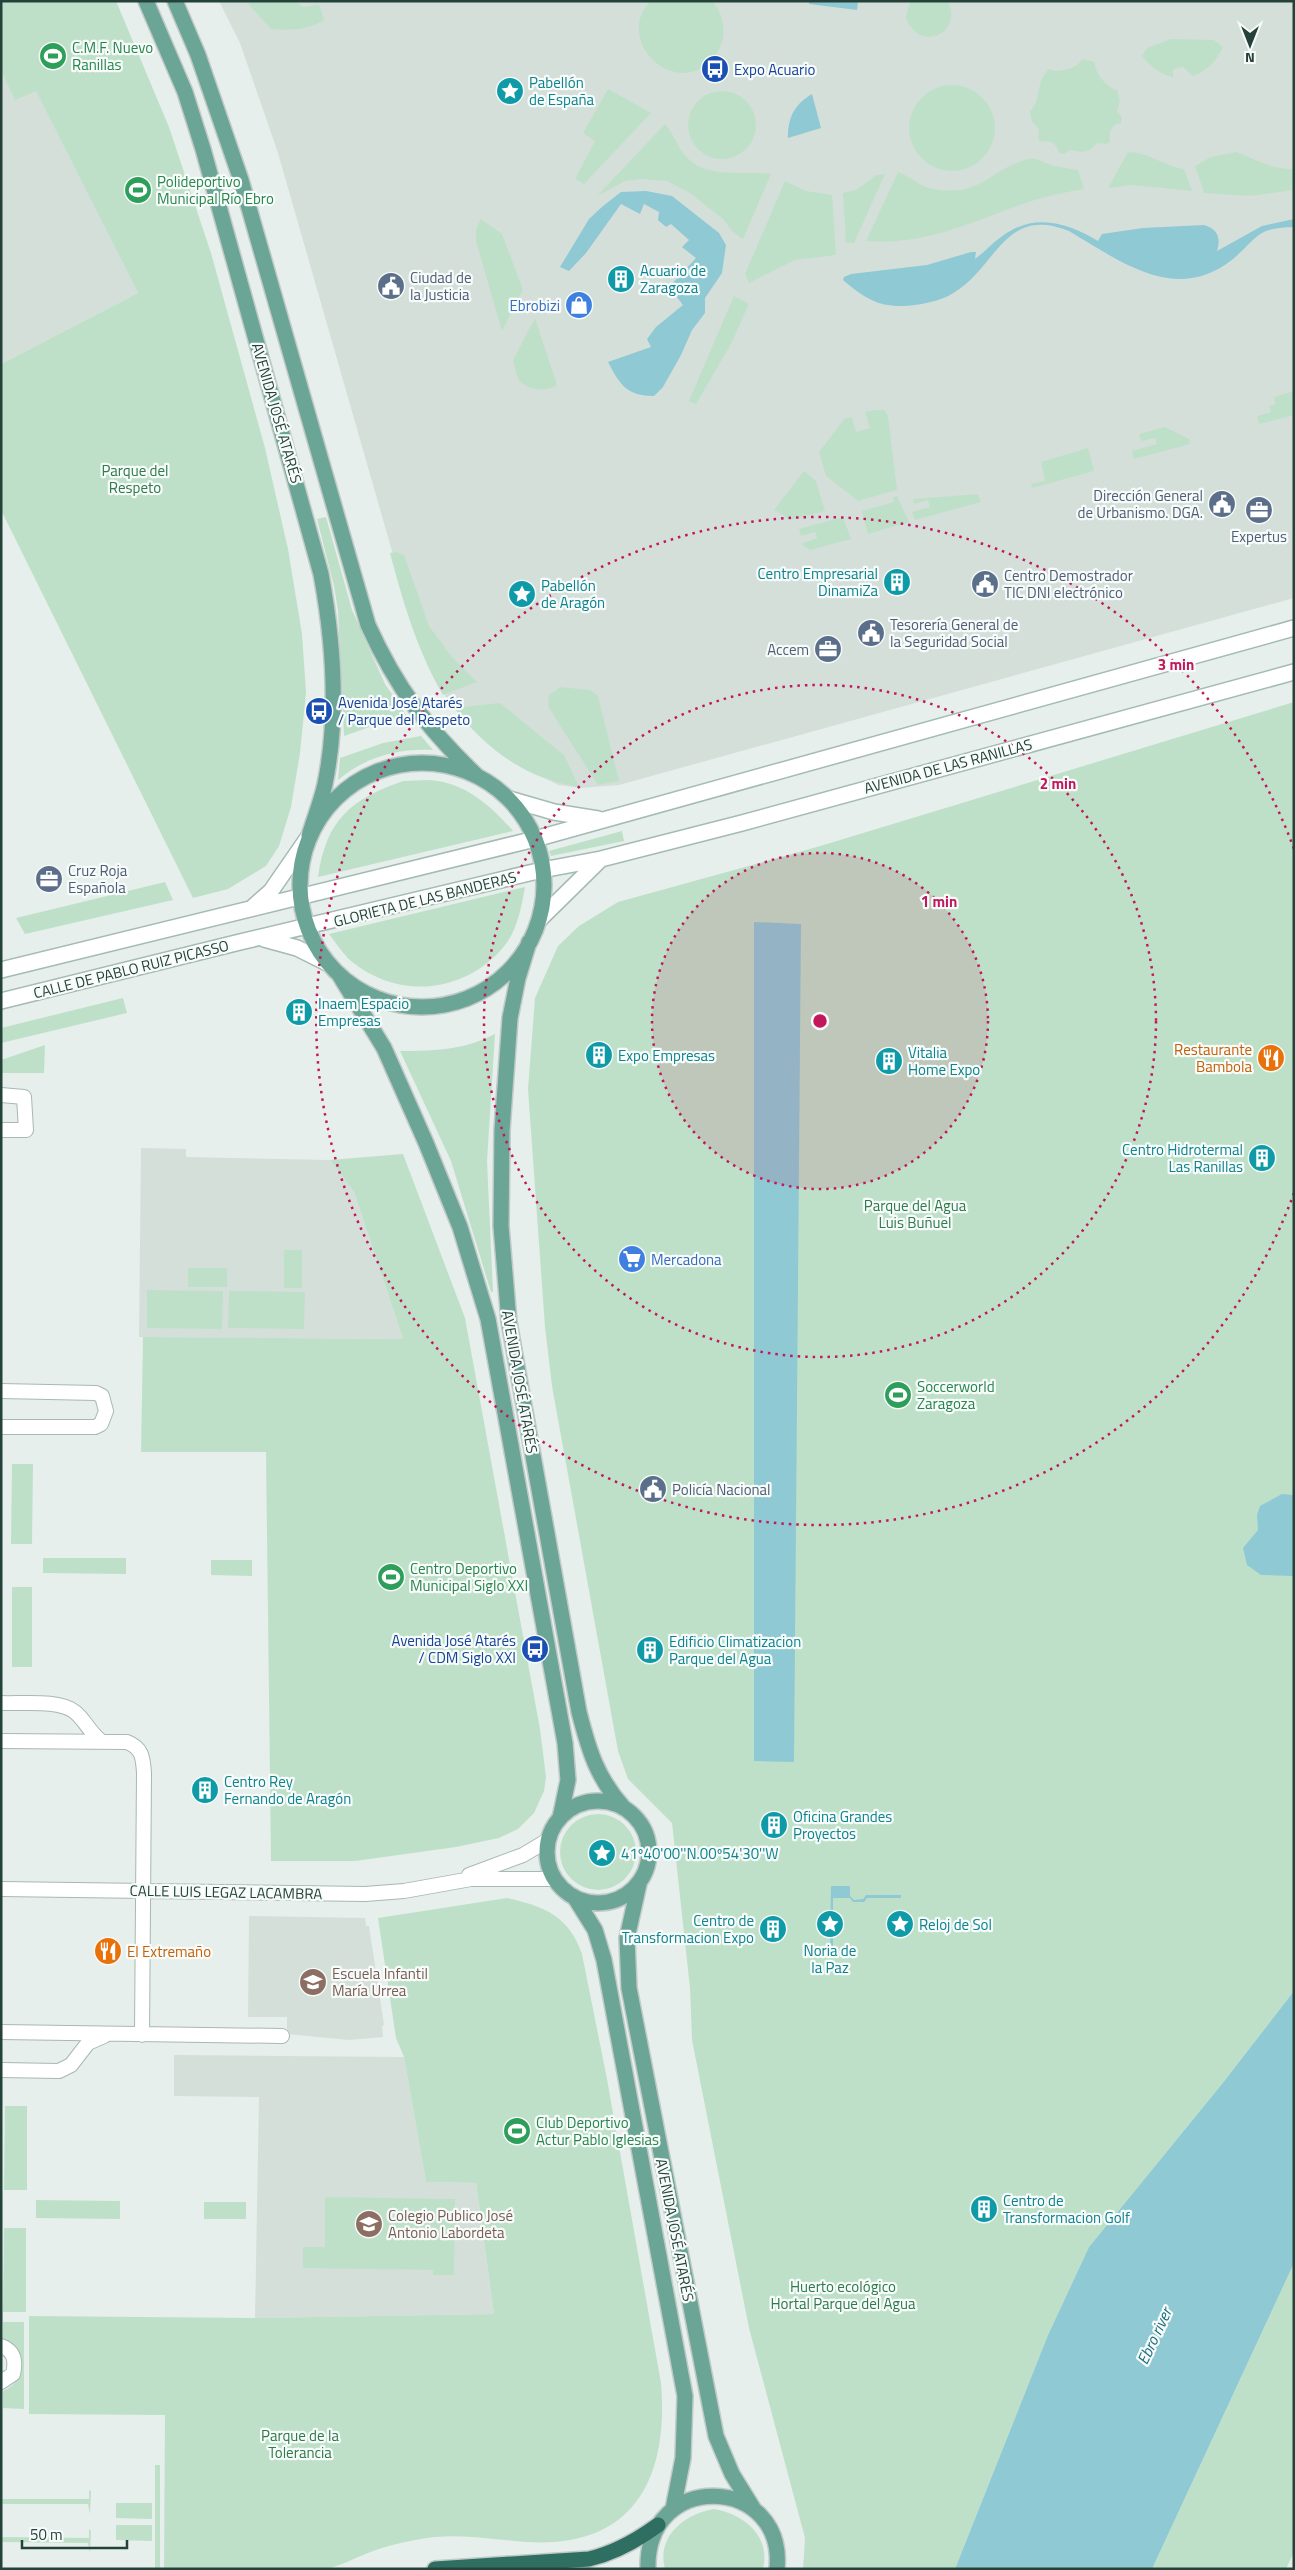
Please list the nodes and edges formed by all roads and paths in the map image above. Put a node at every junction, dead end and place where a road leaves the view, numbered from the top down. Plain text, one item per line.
1 (146, 1) edge
2 (175, 1) edge
3 (1294, 628) edge
4 (1294, 672) edge
5 (477, 776) junction
6 (509, 799) junction
7 (604, 820) junction
8 (309, 836) junction
9 (535, 839) junction
10 (601, 859) junction
11 (542, 870) junction
12 (300, 897) junction
13 (249, 910) junction
14 (539, 920) junction
15 (307, 927) junction
16 (260, 938) junction
17 (529, 942) junction
18 (327, 963) junction
19 (1, 970) edge
20 (340, 976) junction
21 (1, 1001) edge
22 (1, 1095) edge
23 (1, 1130) edge
24 (1, 1391) edge
25 (1, 1428) edge
26 (1, 1703) edge
27 (70, 1708) junction
28 (1, 1741) edge
29 (101, 1741) junction
30 (60, 1742) junction
31 (624, 1808) junction
32 (560, 1818) junction
33 (548, 1840) junction
34 (554, 1880) junction
35 (449, 1882) junction
36 (638, 1884) junction
37 (1, 1889) edge
38 (143, 1890) junction
39 (575, 1898) junction
40 (1, 2032) edge
41 (57, 2033) junction
42 (107, 2034) junction
43 (142, 2035) junction
44 (282, 2036) dead end
45 (76, 2057) junction
46 (1, 2070) edge
47 (1, 2346) edge
48 (1, 2382) edge
49 (753, 2508) junction
50 (673, 2509) junction
51 (658, 2526) junction
52 (435, 2569) edge
53 (648, 2569) edge
54 (777, 2569) edge

1 - 8 main road, AVENIDA JOSÉ ATARÉS
2 - 5 main road, AVENIDA JOSÉ ATARÉS
3 - 7 main road
4 - 10 main road, AVENIDA DE LAS RANILLAS
5 - 6 main road
5 - 8 main road
6 - 7 main road
6 - 9 main road
7 - 9 main road
8 - 12 main road
8 - 13 main road, CALLE DE PABLO RUIZ PICASSO
9 - 11 main road
9 - 12 main road, GLORIETA DE LAS BANDERAS
10 - 11 main road, AVENIDA DE LAS RANILLAS
10 - 14 main road, AVENIDA DE LAS RANILLAS
11 - 14 main road
11 - 15 main road, GLORIETA DE LAS BANDERAS
12 - 13 main road, CALLE DE PABLO RUIZ PICASSO
12 - 15 main road
13 - 19 main road, CALLE DE PABLO RUIZ PICASSO
14 - 17 main road
15 - 16 main road, CALLE DE PABLO RUIZ PICASSO
15 - 18 main road
16 - 18 main road, CALLE DE PABLO RUIZ PICASSO
16 - 21 main road, CALLE DE PABLO RUIZ PICASSO
17 - 20 main road
17 - 31 main road, AVENIDA JOSÉ ATARÉS
18 - 20 main road
20 - 32 main road, AVENIDA JOSÉ ATARÉS
22 - 23 street
24 - 25 street
26 - 27 street
27 - 29 street
27 - 30 street
28 - 30 street
29 - 30 street
29 - 38 street
31 - 32 main road
31 - 36 main road
32 - 33 main road
33 - 34 main road
33 - 35 street, CALLE LUIS LEGAZ LACAMBRA
34 - 35 street, CALLE LUIS LEGAZ LACAMBRA
34 - 39 main road
35 - 38 street, CALLE LUIS LEGAZ LACAMBRA
36 - 39 main road
36 - 49 main road, AVENIDA JOSÉ ATARÉS
37 - 38 street, CALLE LUIS LEGAZ LACAMBRA
38 - 43 street
39 - 50 main road, AVENIDA JOSÉ ATARÉS
40 - 41 street
41 - 42 street
41 - 45 street
42 - 43 street
42 - 45 street
43 - 44 street
45 - 46 street
47 - 48 street
49 - 50 main road
49 - 54 main road, AVENIDA JOSÉ ATARÉS
50 - 51 main road
51 - 52 highway
51 - 53 main road

